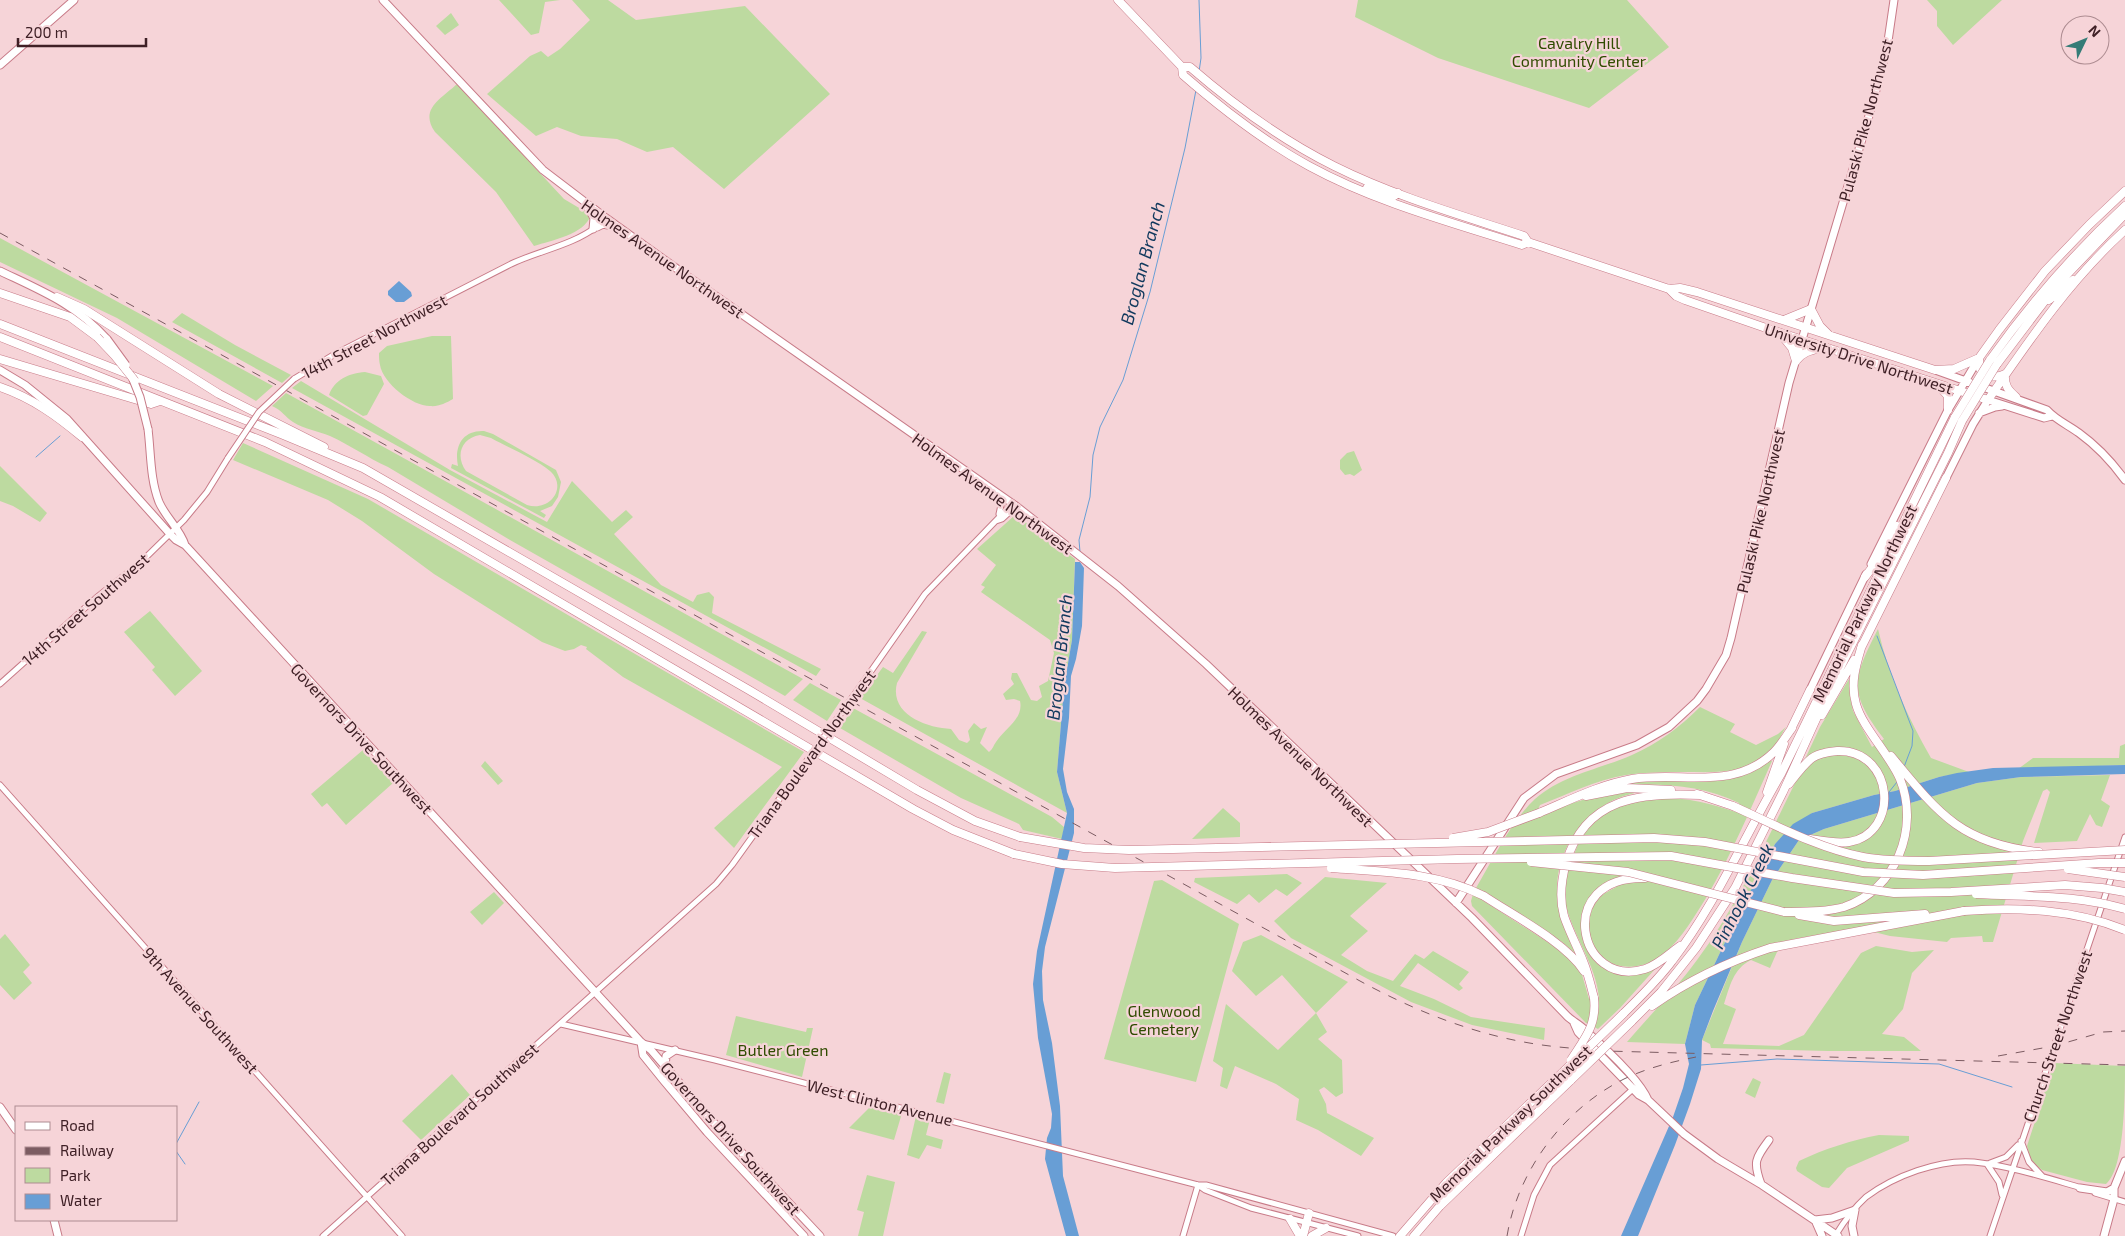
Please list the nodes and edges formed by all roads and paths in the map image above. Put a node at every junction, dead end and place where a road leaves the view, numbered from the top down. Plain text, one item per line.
1 (74, 0) edge
2 (383, 0) edge
3 (1118, 0) edge
4 (1894, 0) edge
5 (0, 66) edge
6 (1182, 67) junction
7 (1358, 189) junction
8 (2125, 191) edge
9 (1398, 193) junction
10 (586, 203) junction
11 (2125, 206) edge
12 (2125, 214) edge
13 (606, 218) junction
14 (1441, 219) junction
15 (1478, 220) junction
16 (618, 227) junction
17 (595, 228) junction
18 (2125, 230) edge
19 (1528, 242) junction
20 (2052, 264) junction
21 (0, 271) edge
22 (2083, 272) junction
23 (1669, 288) junction
24 (0, 293) edge
25 (57, 297) junction
26 (1811, 309) junction
27 (2028, 315) junction
28 (1784, 320) junction
29 (0, 324) edge
30 (1806, 327) junction
31 (1780, 333) junction
32 (1830, 336) junction
33 (0, 338) edge
34 (1802, 340) junction
35 (1824, 347) junction
36 (1979, 358) junction
37 (0, 359) edge
38 (1796, 361) junction
39 (0, 370) edge
40 (1935, 370) junction
41 (2005, 374) junction
42 (1966, 380) junction
43 (134, 381) junction
44 (1935, 383) junction
45 (0, 387) edge
46 (1995, 390) junction
47 (1960, 391) junction
48 (2016, 398) junction
49 (1988, 400) junction
50 (160, 401) junction
51 (2008, 406) junction
52 (1948, 410) junction
53 (1979, 414) junction
54 (2052, 416) junction
55 (1959, 419) junction
56 (1973, 424) junction
57 (82, 437) junction
58 (363, 468) junction
59 (1946, 478) joint
60 (2125, 480) edge
61 (992, 490) junction
62 (1913, 501) junction
63 (1014, 505) junction
64 (1920, 508) junction
65 (999, 516) junction
66 (995, 521) junction
67 (173, 530) junction
68 (1902, 566) junction
69 (1865, 577) junction
70 (1862, 645) junction
71 (0, 684) edge
72 (1810, 690) joint
73 (1816, 722) junction
74 (1792, 728) junction
75 (1879, 741) junction
76 (0, 785) edge
77 (1783, 792) junction
78 (1701, 795) junction
79 (1572, 799) junction
80 (1762, 806) junction
81 (2125, 837) edge
82 (1805, 838) junction
83 (1421, 842) junction
84 (2125, 850) edge
85 (2046, 853) junction
86 (1497, 859) junction
87 (2125, 863) edge
88 (1296, 864) junction
89 (2034, 868) junction
90 (2125, 876) edge
91 (1656, 879) junction
92 (1952, 892) junction
93 (2125, 892) edge
94 (1456, 903) junction
95 (2125, 909) edge
96 (1964, 911) junction
97 (1784, 912) junction
98 (2125, 930) edge
99 (1688, 940) junction
100 (1589, 979) junction
101 (595, 992) junction
102 (1623, 1014) joint
103 (1631, 1022) junction
104 (561, 1024) junction
105 (641, 1042) junction
106 (675, 1050) junction
107 (665, 1067) junction
108 (1563, 1072) junction
109 (1636, 1086) junction
110 (0, 1107) edge
111 (15, 1129) edge
112 (1769, 1140) dead end
113 (2021, 1141) junction
114 (2125, 1161) edge
115 (1987, 1164) junction
116 (2011, 1169) junction
117 (2044, 1177) junction
118 (1198, 1185) junction
119 (1762, 1185) junction
120 (2080, 1188) junction
121 (2114, 1188) junction
122 (2003, 1196) junction
123 (366, 1197) junction
124 (2114, 1199) junction
125 (2125, 1202) edge
126 (1855, 1210) junction
127 (1311, 1214) junction
128 (1290, 1219) junction
129 (1815, 1220) junction
130 (54, 1221) edge
131 (1308, 1224) junction
132 (1326, 1228) junction
133 (1836, 1235) edge
134 (58, 1236) edge
135 (322, 1236) edge
136 (402, 1236) edge
137 (804, 1236) edge
138 (820, 1236) edge
139 (1183, 1236) edge
140 (1301, 1236) edge
141 (1307, 1236) edge
142 (1312, 1236) edge
143 (1358, 1236) edge
144 (1393, 1236) edge
145 (1400, 1236) edge
146 (1414, 1236) edge
147 (1521, 1236) edge
148 (1822, 1236) edge
149 (1854, 1236) edge
150 (1990, 1236) edge
151 (2104, 1236) edge

1 - 5 main road
2 - 10 main road, Holmes Avenue Northwest
3 - 6 highway, University Drive Northwest
4 - 26 main road, Pulaski Pike Northwest
6 - 7 highway, University Drive Northwest
6 - 9 highway, University Drive Northwest
7 - 9 highway
7 - 14 highway, University Drive Northwest
8 - 20 highway
9 - 15 highway, University Drive Northwest
10 - 13 main road, Holmes Avenue Northwest
10 - 17 main road
11 - 27 highway, Memorial Parkway Northwest
12 - 27 highway, Memorial Parkway Northwest
13 - 16 main road, Holmes Avenue Northwest
13 - 17 street, 14th Street Northwest
14 - 15 highway
14 - 19 highway, University Drive Northwest
15 - 19 highway, University Drive Northwest
16 - 17 main road
16 - 61 main road, Holmes Avenue Northwest
17 - 67 street, 14th Street Northwest, bridge
18 - 22 highway
19 - 23 highway, University Drive Northwest
20 - 27 highway
20 - 36 highway
21 - 25 main road
22 - 27 highway
22 - 41 highway
23 - 28 highway, University Drive Northwest
23 - 31 highway, University Drive Northwest
24 - 43 highway, bridge
25 - 43 main road, bridge
25 - 58 highway
26 - 28 highway
26 - 30 main road, Pulaski Pike Northwest
26 - 32 highway
27 - 55 highway, Memorial Parkway Northwest, bridge
28 - 30 highway, University Drive Northwest
29 - 58 highway
30 - 32 highway, University Drive Northwest
30 - 34 main road, Pulaski Pike Northwest
31 - 34 highway, University Drive Northwest
31 - 38 highway
32 - 40 highway, University Drive Northwest
33 - 50 highway
34 - 35 highway, University Drive Northwest
34 - 38 main road, Pulaski Pike Northwest
35 - 38 highway
35 - 44 highway, University Drive Northwest
36 - 40 highway
36 - 41 highway
36 - 42 main road
37 - 50 highway
38 - 94 main road, Pulaski Pike Northwest
39 - 57 main road, Governors Drive Southwest
40 - 42 main road, University Drive Northwest
41 - 46 highway
41 - 48 highway
42 - 46 main road, University Drive Northwest
42 - 47 main road
43 - 67 main road, bridge
44 - 47 highway, University Drive Northwest
44 - 52 highway
45 - 57 highway
46 - 48 main road, University Drive Northwest
46 - 49 highway
47 - 49 highway, University Drive Northwest
47 - 52 main road
48 - 54 main road, University Drive Northwest
49 - 51 main road, University Drive Northwest
49 - 53 main road
50 - 88 highway, bridge
51 - 53 main road
51 - 54 main road, University Drive Northwest
52 - 56 main road
52 - 69 main road
53 - 56 main road
54 - 60 main road, University Drive Northwest
55 - 62 highway, Memorial Parkway Northwest
55 - 64 highway, Memorial Parkway Northwest
56 - 59 main road
57 - 67 main road, Governors Drive Southwest
58 - 83 highway, bridge
59 - 68 highway
61 - 63 main road, Holmes Avenue Northwest
61 - 65 street
62 - 69 highway
62 - 80 highway, Memorial Parkway Northwest
63 - 65 street, Triana Boulevard Northwest
63 - 66 street
63 - 94 main road, Holmes Avenue Northwest
64 - 68 highway
64 - 73 highway, Memorial Parkway Northwest
65 - 66 street, Triana Boulevard Northwest
66 - 101 street, Triana Boulevard Northwest, bridge
67 - 71 street, 14th Street Southwest
67 - 101 main road, Governors Drive Southwest
68 - 70 highway
69 - 72 main road
70 - 73 highway
70 - 75 highway
72 - 74 highway
73 - 77 highway, Memorial Parkway Northwest
74 - 79 highway
74 - 80 highway
75 - 85 highway, bridge
75 - 97 highway, bridge
76 - 123 street, 9th Avenue Southwest
77 - 82 highway, bridge
77 - 103 highway, Memorial Parkway Northwest
78 - 79 highway
78 - 82 highway, bridge
78 - 100 highway
79 - 83 highway, bridge
80 - 99 highway, Memorial Parkway Northwest
81 - 113 street, Church Street Northwest
82 - 85 highway, bridge
83 - 89 highway, bridge
84 - 85 highway, bridge
86 - 88 highway, bridge
86 - 91 highway, bridge
86 - 92 highway, bridge
87 - 89 highway, bridge
88 - 100 highway, bridge
89 - 90 highway, bridge
91 - 97 highway, bridge
91 - 99 highway, bridge
92 - 93 highway, bridge
92 - 95 highway, bridge
94 - 109 main road, Holmes Avenue Northwest
96 - 97 highway
96 - 98 highway, bridge
96 - 103 highway
99 - 102 highway, Memorial Parkway Northwest
100 - 108 highway, bridge
101 - 104 street, Triana Boulevard Southwest
101 - 105 main road, Governors Drive Southwest
102 - 108 highway, Memorial Parkway Southwest, bridge
103 - 146 highway, Memorial Parkway Southwest, bridge
104 - 105 street, West Clinton Avenue
104 - 123 street, Triana Boulevard Southwest
105 - 106 street, West Clinton Avenue
105 - 107 main road, Governors Drive Southwest
105 - 137 main road, Governors Drive Southwest
106 - 107 main road
106 - 118 street, West Clinton Avenue
107 - 138 main road, Governors Drive Southwest
108 - 145 highway, Memorial Parkway Southwest
109 - 119 main road, Holmes Avenue Northwest
109 - 147 street
110 - 111 main road
112 - 119 main road
113 - 115 street
113 - 116 street, Church Street Northwest
113 - 117 street
114 - 121 main road
115 - 116 street
115 - 122 street
115 - 126 street
116 - 117 street
116 - 122 street, Church Street Northwest
117 - 120 street
118 - 127 street, West Clinton Avenue
118 - 128 street, West Clinton Avenue
118 - 139 street
119 - 129 main road, Holmes Avenue Northwest
120 - 121 main road
120 - 124 street
121 - 124 main road
122 - 150 street, Church Street Northwest
123 - 135 street, Triana Boulevard Southwest
123 - 136 street, 9th Avenue Southwest
124 - 125 street
124 - 151 main road
126 - 129 main road
126 - 133 street
126 - 149 main road
127 - 131 highway
127 - 144 street, West Clinton Avenue
128 - 131 street, West Clinton Avenue
128 - 140 highway
129 - 133 main road, Holmes Avenue Northwest
129 - 148 main road
130 - 134 main road
131 - 132 street, West Clinton Avenue
131 - 140 highway
131 - 141 highway
132 - 142 highway
132 - 143 street, West Clinton Avenue

